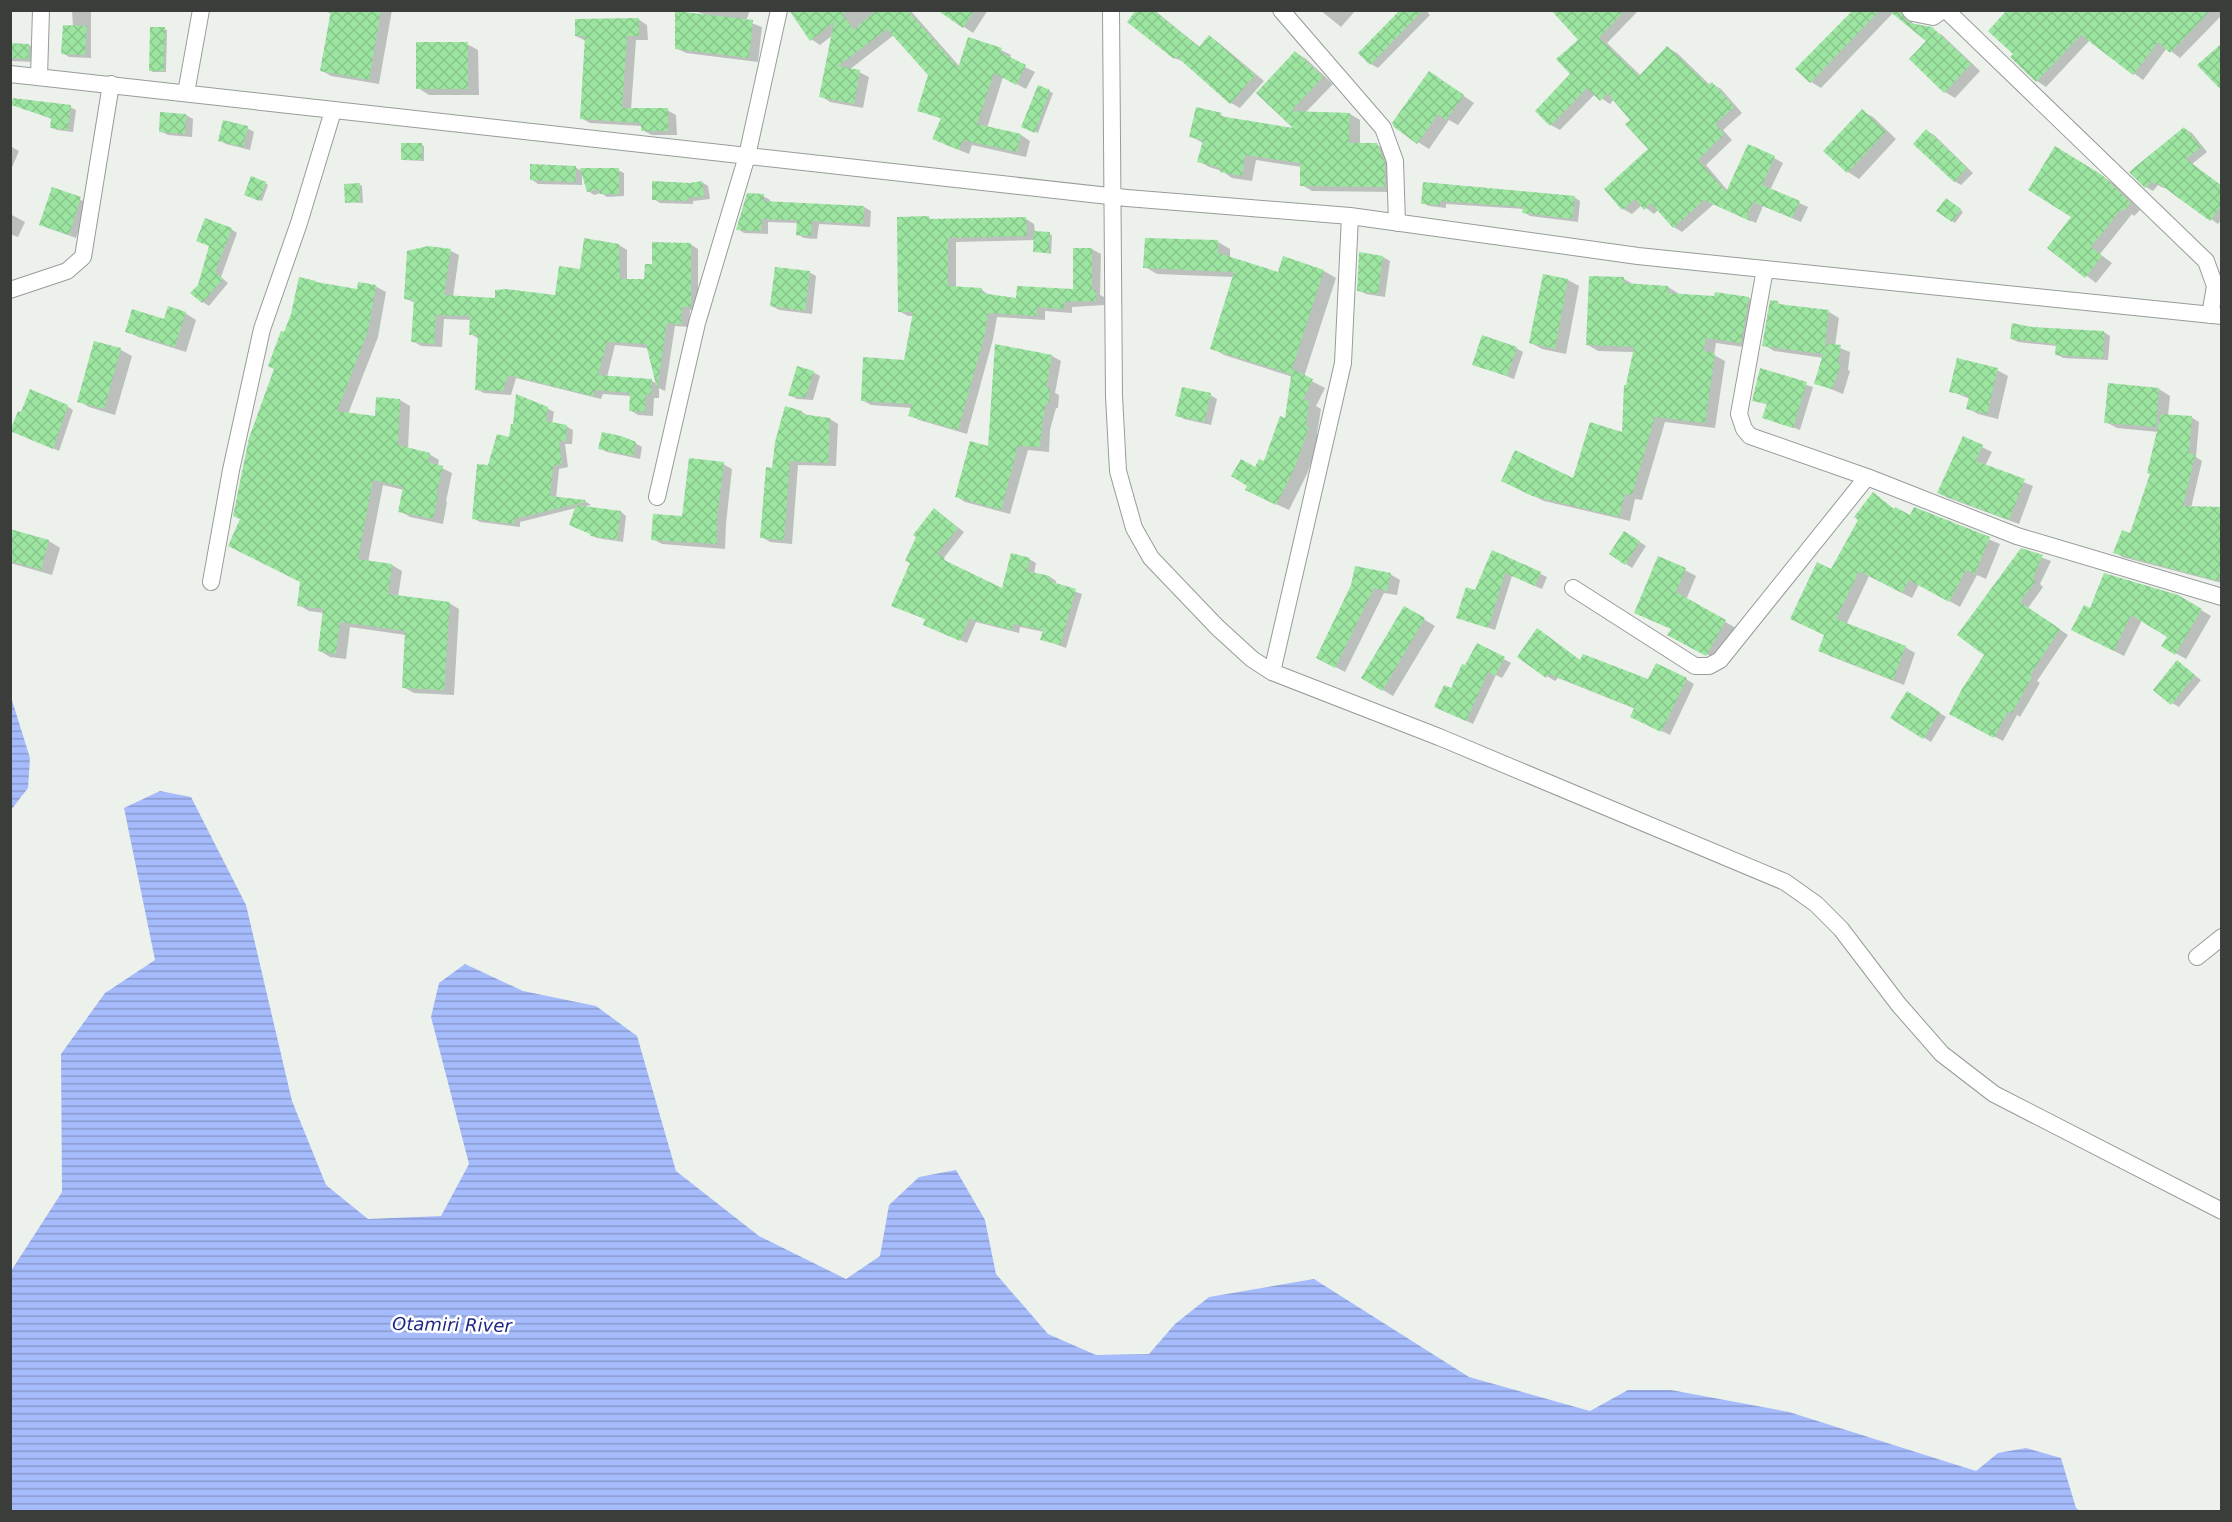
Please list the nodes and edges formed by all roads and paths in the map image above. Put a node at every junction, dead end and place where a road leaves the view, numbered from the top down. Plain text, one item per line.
1 (41, 10) edge
2 (201, 10) edge
3 (779, 10) edge
4 (1111, 10) edge
5 (1281, 10) edge
6 (1910, 10) edge
7 (1944, 10) edge
8 (10, 74) edge
9 (39, 77) junction
10 (111, 84) junction
11 (186, 93) junction
12 (333, 111) junction
13 (747, 156) junction
14 (1111, 197) junction
15 (1350, 216) junction
16 (1397, 223) junction
17 (1765, 269) junction
18 (10, 290) edge
19 (2216, 316) edge
20 (1867, 477) junction
21 (657, 497) dead end
22 (211, 582) dead end
23 (1573, 588) dead end
24 (2222, 597) edge
25 (1272, 672) junction
26 (2222, 938) edge
27 (2198, 957) dead end
28 (2222, 1211) edge

1 - 9 street
2 - 11 street
3 - 13 street
4 - 14 street
5 - 16 street
6 - 7 street
7 - 19 street
8 - 9 street
9 - 10 street
10 - 11 street
10 - 18 street
11 - 12 street
12 - 13 street
12 - 22 street
13 - 14 street
13 - 21 street
14 - 15 street
14 - 25 street
15 - 16 street
15 - 25 street
16 - 17 street
17 - 19 street
17 - 20 street
20 - 23 street
20 - 24 street
25 - 28 street
26 - 27 street

